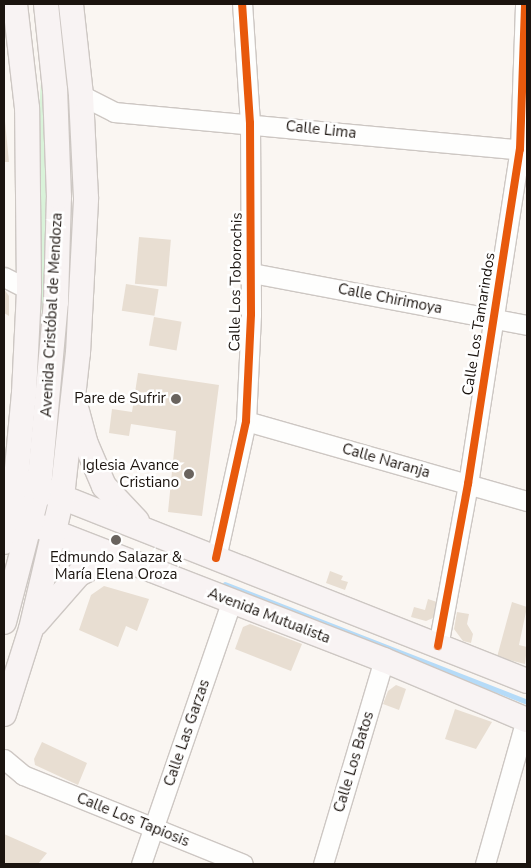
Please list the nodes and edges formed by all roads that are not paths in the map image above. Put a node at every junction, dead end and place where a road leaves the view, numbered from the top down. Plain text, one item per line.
1 (15, 4) edge
2 (46, 4) edge
3 (71, 4) edge
4 (242, 4) edge
5 (524, 4) edge
6 (81, 95) junction
7 (27, 108) junction
8 (114, 112) junction
9 (250, 123) junction
10 (82, 126) junction
11 (524, 150) edge
12 (252, 272) junction
13 (4, 277) edge
14 (29, 290) junction
15 (494, 319) junction
16 (527, 325) edge
17 (24, 393) junction
18 (73, 394) junction
19 (246, 421) junction
20 (4, 436) edge
21 (468, 484) junction
22 (11, 500) edge
23 (52, 501) junction
24 (527, 501) edge
25 (148, 531) junction
26 (4, 542) edge
27 (190, 548) junction
28 (4, 555) edge
29 (113, 558) junction
30 (216, 558) junction
31 (174, 581) junction
32 (231, 602) junction
33 (4, 622) edge
34 (31, 629) junction
35 (438, 646) junction
36 (384, 660) junction
37 (527, 681) edge
38 (4, 714) edge
39 (526, 720) edge
40 (4, 759) edge
41 (4, 775) edge
42 (23, 775) junction
43 (154, 828) junction
44 (141, 864) edge
45 (244, 864) edge
46 (323, 864) edge
47 (485, 864) edge

1 - 7 main road, Avenida Cristóbal de Mendoza
2 - 7 main road
2 - 23 main road, Avenida Cristóbal de Mendoza
3 - 6 main road, Avenida Cristóbal de Mendoza
4 - 9 street, Calle Los Toborochis
5 - 11 street, Calle Los Tamarindos
6 - 8 street, Calle Lima
6 - 10 main road, Avenida Cristóbal de Mendoza
7 - 14 main road, Avenida Cristóbal de Mendoza
8 - 9 street, Calle Lima
8 - 10 street, Calle Lima
9 - 11 street, Calle Lima
9 - 12 street, Calle Los Toborochis
10 - 18 main road, Avenida Cristóbal de Mendoza
11 - 15 street, Calle Los Tamarindos
12 - 15 street, Calle Chirimoya
12 - 19 street, Calle Los Toborochis
13 - 14 street
14 - 17 main road, Avenida Cristóbal de Mendoza
15 - 16 street, Calle Chirimoya
15 - 21 street, Calle Los Tamarindos
17 - 20 main road
17 - 22 main road, Avenida Cristóbal de Mendoza
18 - 23 main road, Avenida Cristóbal de Mendoza
18 - 25 main road
19 - 21 street, Calle Naranja
19 - 30 street, Calle Los Toborochis
21 - 24 street, Calle Naranja
21 - 35 street, Calle Los Tamarindos
22 - 23 main road, Avenida Mutualista
22 - 23 main road, Avenida Mutualista
22 - 26 main road, Avenida Cristóbal de Mendoza
22 - 28 main road
22 - 33 main road, Avenida Cristóbal de Mendoza
23 - 25 main road, Avenida Mutualista
23 - 27 main road
23 - 29 main road, Avenida Mutualista
23 - 34 main road, Avenida Cristóbal de Mendoza
25 - 27 main road, Avenida Mutualista
27 - 30 main road, Avenida Mutualista
27 - 31 main road
29 - 31 main road, Avenida Mutualista
29 - 34 main road
30 - 35 main road, Avenida Mutualista
31 - 32 main road, Avenida Mutualista
32 - 36 main road, Avenida Mutualista
32 - 43 street, Calle Las Garzas
34 - 38 main road, Avenida Cristóbal de Mendoza
35 - 37 main road, Avenida Mutualista
36 - 39 main road, Avenida Mutualista
36 - 46 street, Calle Los Batos
39 - 47 street
40 - 42 street, Calle Los Tapiosis
41 - 42 street, Calle Los Tapiosis
42 - 43 street, Calle Los Tapiosis
43 - 44 street, Calle Las Garzas
43 - 45 street, Calle Los Tapiosis

